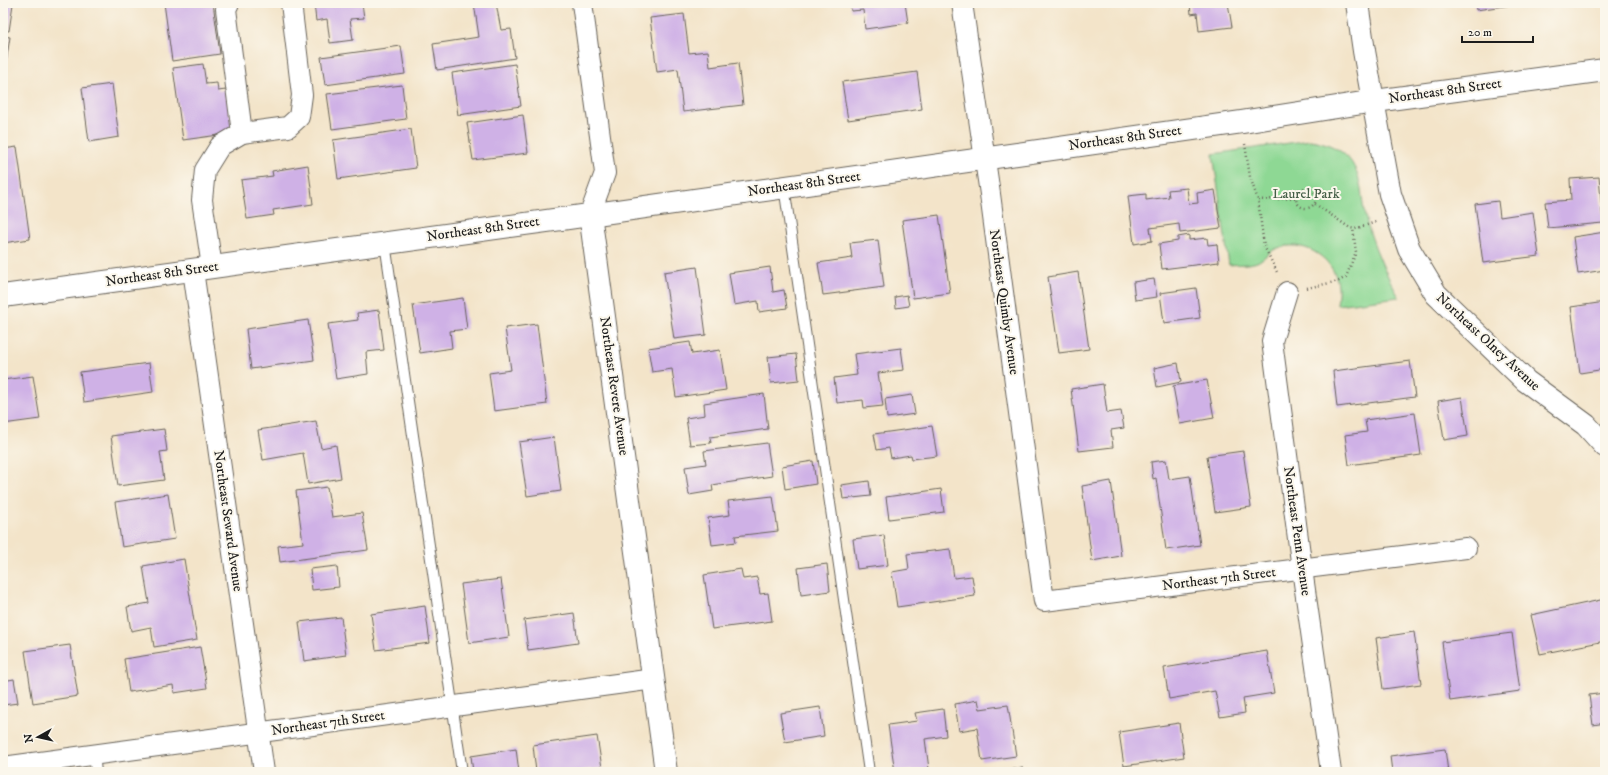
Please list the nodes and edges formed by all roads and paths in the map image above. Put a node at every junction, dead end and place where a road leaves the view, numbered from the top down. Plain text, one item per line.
1 (229, 3) edge
2 (291, 3) edge
3 (582, 3) edge
4 (962, 3) edge
5 (1358, 3) edge
6 (1605, 70) edge
7 (1374, 101) junction
8 (1242, 122) junction
9 (242, 134) junction
10 (985, 158) junction
11 (784, 186) junction
12 (1296, 198) junction
13 (1258, 200) junction
14 (1315, 204) junction
15 (590, 214) junction
16 (1398, 215) junction
17 (1352, 228) junction
18 (385, 243) junction
19 (202, 268) junction
20 (1287, 292) junction
21 (3, 296) edge
22 (1605, 446) edge
23 (1466, 548) dead end
24 (1302, 569) junction
25 (1044, 601) joint
26 (654, 679) junction
27 (453, 706) junction
28 (259, 732) junction
29 (95, 763) edge
30 (3, 767) edge
31 (264, 772) edge
32 (462, 772) edge
33 (666, 772) edge
34 (869, 772) edge
35 (1331, 772) edge

1 - 9 street
2 - 9 street, Northeast Seward Avenue
3 - 15 street, Northeast Revere Avenue
4 - 10 street, Northeast Quimby Avenue
5 - 7 main road
6 - 7 main road, Northeast 8th Street
7 - 8 main road, Northeast 8th Street
7 - 16 main road, Northeast Olney Avenue
8 - 10 main road, Northeast 8th Street
8 - 13 path
9 - 19 street, Northeast Seward Avenue
10 - 11 main road, Northeast 8th Street
10 - 25 street, Northeast Quimby Avenue
11 - 15 main road, Northeast 8th Street
11 - 34 lane
12 - 13 path
12 - 14 path
12 - 14 path
13 - 20 path
14 - 17 path
15 - 18 main road, Northeast 8th Street
15 - 26 main road, Northeast Revere Avenue
16 - 17 path
16 - 22 main road, Northeast Olney Avenue
17 - 20 path
18 - 19 main road, Northeast 8th Street
18 - 27 lane
19 - 21 main road, Northeast 8th Street
19 - 28 street, Northeast Seward Avenue
20 - 24 street, Northeast Penn Avenue
23 - 24 street, Northeast 7th Street
24 - 25 street, Northeast 7th Street
24 - 35 street, Northeast Penn Avenue
26 - 27 street, Northeast 7th Street
26 - 33 main road, Northeast Revere Avenue
27 - 28 street, Northeast 7th Street
27 - 32 lane
28 - 29 street, Northeast 7th Street
28 - 31 street, Northeast Seward Avenue
29 - 30 street, Northeast 7th Street

